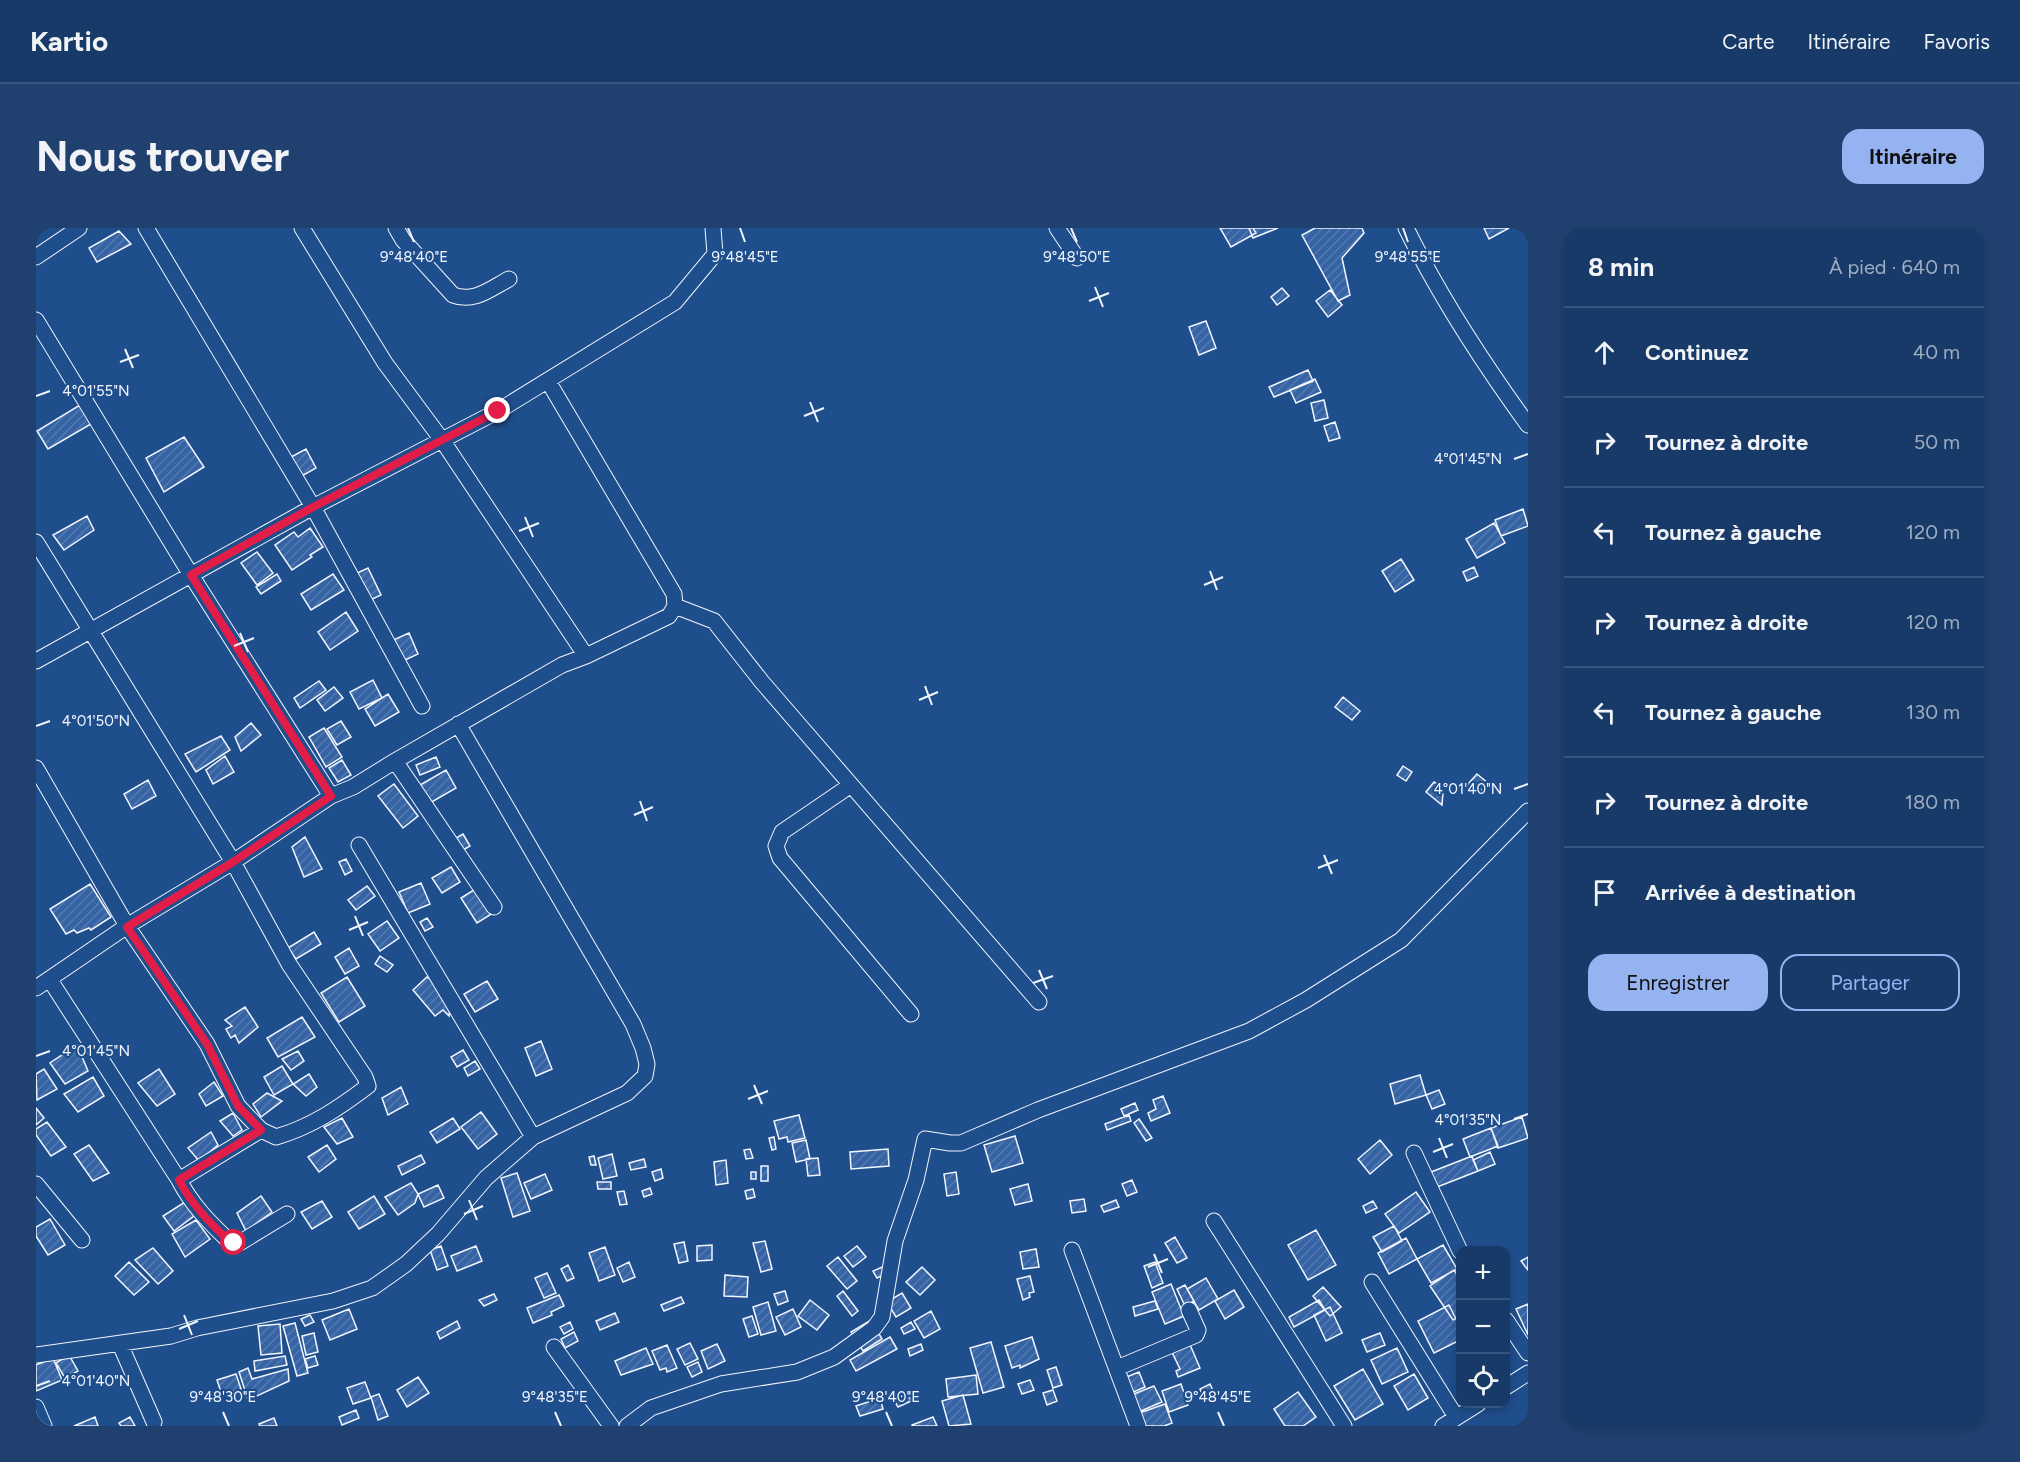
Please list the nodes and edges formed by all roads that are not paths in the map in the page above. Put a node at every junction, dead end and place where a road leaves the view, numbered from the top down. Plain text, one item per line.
1 (79, 228) edge
2 (146, 228) edge
3 (303, 228) edge
4 (396, 228) edge
5 (713, 228) edge
6 (1057, 228) edge
7 (1406, 228) edge
8 (36, 257) edge
9 (1077, 258) dead end
10 (509, 279) dead end
11 (36, 320) edge
12 (548, 381) junction
13 (1528, 425) edge
14 (442, 440) junction
15 (313, 507) junction
16 (36, 542) edge
17 (191, 575) junction
18 (675, 606) junction
19 (91, 631) junction
20 (586, 656) junction
21 (36, 661) edge
22 (422, 706) dead end
23 (458, 724) junction
24 (395, 761) junction
25 (36, 768) edge
26 (851, 785) junction
27 (331, 796) junction
28 (1528, 811) edge
29 (359, 845) dead end
30 (233, 862) junction
31 (494, 907) dead end
32 (127, 927) junction
33 (50, 980) junction
34 (36, 988) edge
35 (1039, 1002) dead end
36 (911, 1014) dead end
37 (261, 1130) junction
38 (533, 1137) junction
39 (1414, 1153) dead end
40 (179, 1180) junction
41 (36, 1184) edge
42 (287, 1214) dead end
43 (1214, 1221) dead end
44 (82, 1240) dead end
45 (1459, 1246) edge
46 (1072, 1250) dead end
47 (1372, 1282) dead end
48 (1189, 1310) dead end
49 (1510, 1326) edge
50 (120, 1344) junction
51 (554, 1347) dead end
52 (38, 1351) edge
53 (1528, 1353) edge
54 (1117, 1368) junction
55 (1528, 1373) edge
56 (1510, 1384) edge
57 (36, 1407) edge
58 (1471, 1408) edge
59 (1456, 1417) junction
60 (154, 1422) dead end
61 (44, 1426) edge
62 (611, 1426) edge
63 (627, 1426) edge
64 (1138, 1426) edge
65 (1344, 1426) edge
66 (1443, 1426) edge

1 - 8 street
2 - 15 street
3 - 14 street
4 - 10 street
5 - 12 street
6 - 9 street
7 - 13 street
11 - 17 street
12 - 14 street
12 - 18 street
14 - 15 street
14 - 20 street
15 - 17 street
15 - 22 street
16 - 19 street
17 - 19 street
17 - 27 street
18 - 20 street
18 - 26 street
19 - 21 street
19 - 30 street
20 - 23 street
23 - 24 street
23 - 38 street
24 - 27 street
24 - 31 street
25 - 32 street
26 - 35 street
26 - 36 street
27 - 30 street
28 - 63 street
29 - 38 street
30 - 32 street
30 - 37 street
32 - 33 street
32 - 37 street
33 - 34 street
33 - 40 street
37 - 40 street
38 - 50 street
39 - 45 street
40 - 42 street
41 - 44 street
43 - 65 street
46 - 54 street
47 - 59 street
48 - 54 street
49 - 53 street
50 - 52 street
50 - 60 street
51 - 62 street
54 - 64 street
55 - 56 street
57 - 61 street
58 - 59 street
59 - 66 street

